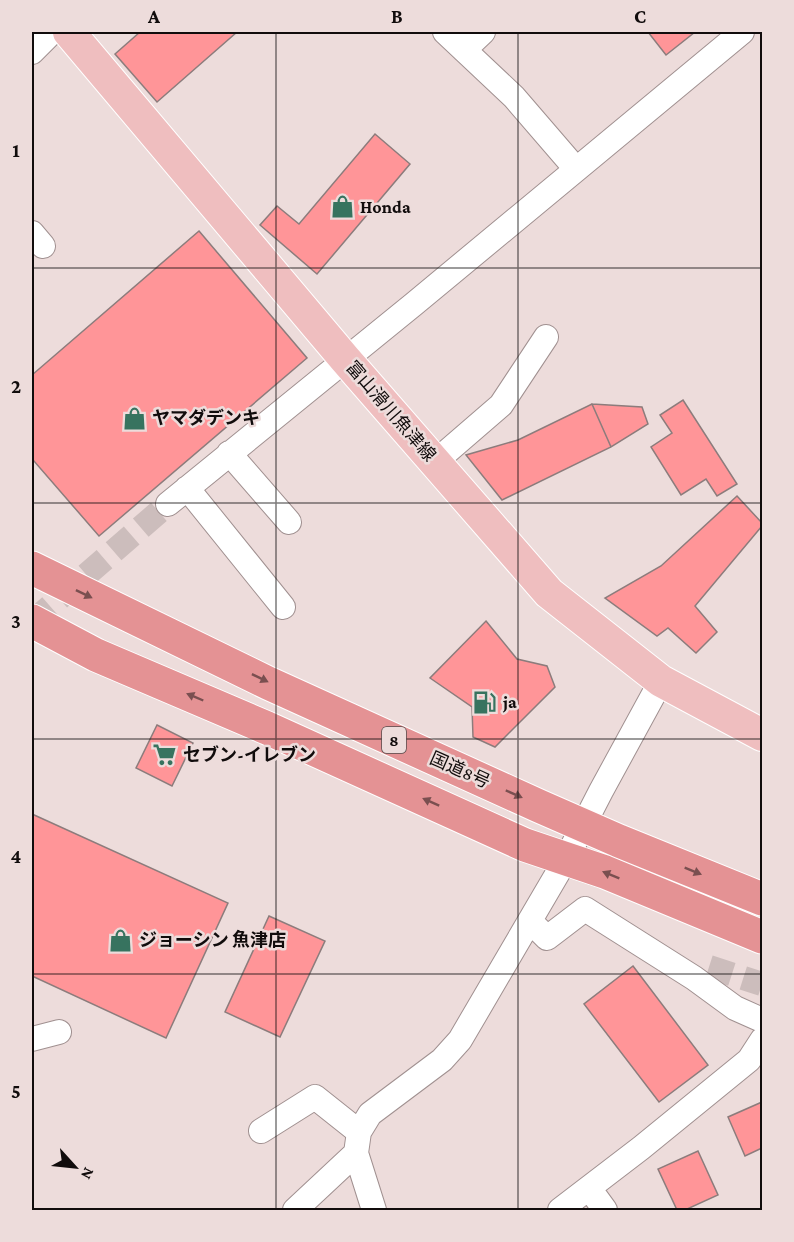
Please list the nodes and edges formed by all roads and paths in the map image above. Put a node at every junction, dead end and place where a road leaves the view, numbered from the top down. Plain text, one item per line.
1 (52, 32) edge
2 (69, 32) edge
3 (445, 32) edge
4 (483, 32) edge
5 (742, 32) edge
6 (464, 50) junction
7 (32, 52) edge
8 (576, 169) junction
9 (546, 337) dead end
10 (345, 359) junction
11 (229, 453) junction
12 (435, 462) junction
13 (187, 488) junction
14 (168, 504) tunnel mouth
15 (290, 522) dead end
16 (32, 568) edge
17 (283, 607) dead end
18 (32, 621) edge
19 (661, 681) junction
20 (762, 735) edge
21 (583, 826) junction
22 (566, 859) junction
23 (762, 899) edge
24 (530, 921) junction
25 (762, 937) edge
26 (762, 1020) edge
27 (59, 1032) dead end
28 (32, 1039) edge
29 (762, 1040) edge
30 (261, 1131) dead end
31 (357, 1142) junction
32 (589, 1188) junction
33 (294, 1210) edge
34 (374, 1210) edge
35 (560, 1210) edge
36 (606, 1210) edge

1 - 7 street
2 - 10 main road, 富山滑川魚津線
3 - 6 street
4 - 6 street
5 - 8 street
6 - 8 street
8 - 10 street
9 - 12 street
10 - 11 street
10 - 12 main road, 富山滑川魚津線
11 - 13 street
11 - 15 street
12 - 19 main road, 富山滑川魚津線
13 - 14 street
13 - 17 street
16 -> 21 highway, 国道8号 / 8
22 -> 18 highway, 8
19 - 20 main road, 富山滑川魚津線
19 - 21 street
21 - 22 street
21 -> 23 highway, 国道8号 / 8
22 - 24 street
25 -> 22 highway, 8
24 - 26 street
24 - 31 street
27 - 28 street
29 - 32 street
30 - 31 street
31 - 33 street
31 - 34 street
32 - 35 street
32 - 36 street

